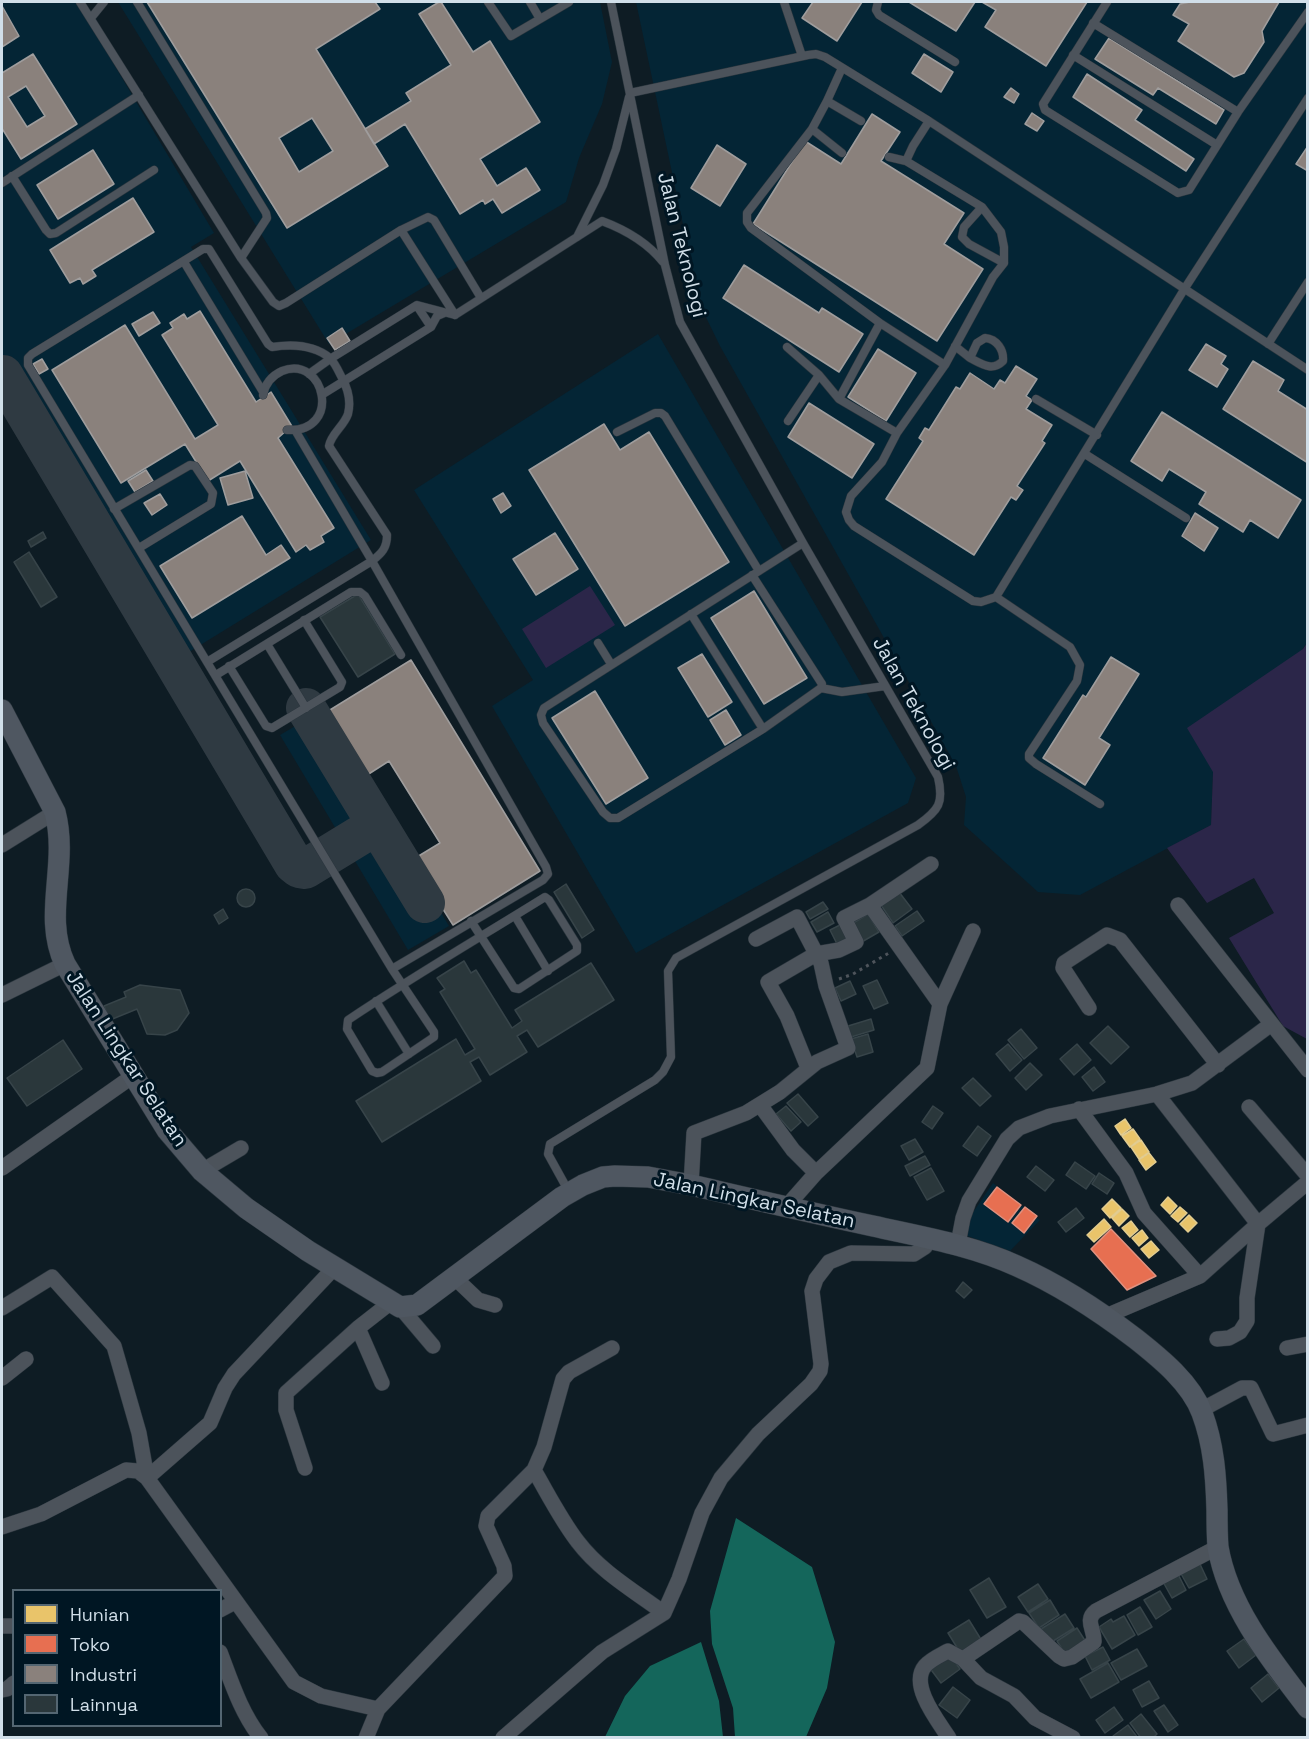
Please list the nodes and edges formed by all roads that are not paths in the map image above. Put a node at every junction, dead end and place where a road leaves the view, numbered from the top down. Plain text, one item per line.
1 (80, 2) edge
2 (104, 2) edge
3 (137, 2) edge
4 (488, 2) edge
5 (530, 2) edge
6 (569, 2) edge
7 (611, 2) edge
8 (784, 2) edge
9 (878, 2) edge
10 (1107, 2) edge
11 (1308, 12) edge
12 (91, 18) junction
13 (540, 19) junction
14 (1093, 23) junction
15 (1073, 55) junction
16 (802, 56) junction
17 (955, 62) dead end
18 (842, 68) junction
19 (630, 93) junction
20 (139, 95) junction
21 (1308, 98) edge
22 (827, 101) junction
23 (1238, 112) junction
24 (861, 120) dead end
25 (929, 120) junction
26 (812, 129) junction
27 (1217, 146) junction
28 (842, 153) dead end
29 (889, 157) dead end
30 (906, 161) junction
31 (154, 170) dead end
32 (12, 176) junction
33 (2, 183) edge
34 (982, 207) junction
35 (401, 230) junction
36 (577, 237) junction
37 (241, 258) junction
38 (184, 262) junction
39 (1004, 263) junction
40 (665, 265) junction
41 (1308, 282) edge
42 (1185, 288) junction
43 (481, 298) junction
44 (417, 305) junction
45 (444, 313) junction
46 (455, 315) junction
47 (880, 323) junction
48 (431, 327) junction
49 (1268, 344) junction
50 (955, 346) junction
51 (787, 347) dead end
52 (970, 358) junction
53 (330, 359) junction
54 (945, 365) junction
55 (1308, 370) edge
56 (309, 374) junction
57 (819, 375) junction
58 (344, 382) junction
59 (323, 394) junction
60 (838, 399) junction
61 (1036, 399) dead end
62 (788, 421) dead end
63 (617, 432) dead end
64 (897, 433) junction
65 (1097, 435) junction
66 (1085, 454) junction
67 (114, 509) junction
68 (1186, 518) dead end
69 (803, 543) junction
70 (139, 548) junction
71 (372, 561) junction
72 (755, 573) junction
73 (996, 597) junction
74 (691, 614) junction
75 (304, 620) junction
76 (598, 643) dead end
77 (267, 644) junction
78 (401, 655) dead end
79 (207, 662) junction
80 (611, 664) junction
81 (229, 666) junction
82 (216, 675) junction
83 (885, 686) junction
84 (821, 688) junction
85 (306, 708) junction
86 (2, 710) edge
87 (763, 729) junction
88 (1100, 804) dead end
89 (55, 812) junction
90 (2, 844) edge
91 (931, 864) dead end
92 (870, 905) junction
93 (1178, 905) dead end
94 (515, 916) junction
95 (471, 921) junction
96 (973, 931) dead end
97 (480, 938) junction
98 (756, 939) dead end
99 (816, 954) junction
100 (65, 964) junction
101 (392, 969) junction
102 (548, 971) junction
103 (402, 985) junction
104 (2, 995) edge
105 (376, 1001) junction
106 (940, 1004) junction
107 (1089, 1008) dead end
108 (1270, 1025) junction
109 (409, 1054) junction
110 (1218, 1065) junction
111 (808, 1068) junction
112 (1308, 1070) edge
113 (133, 1076) junction
114 (1157, 1094) junction
115 (760, 1105) junction
116 (1249, 1107) dead end
117 (1079, 1109) junction
118 (241, 1148) dead end
119 (2, 1168) edge
120 (202, 1171) junction
121 (816, 1173) junction
122 (1308, 1176) edge
123 (1308, 1182) edge
124 (692, 1185) junction
125 (569, 1193) junction
126 (786, 1207) junction
127 (1258, 1224) junction
128 (927, 1238) junction
129 (958, 1244) junction
130 (335, 1267) junction
131 (1200, 1276) junction
132 (455, 1278) junction
133 (395, 1305) junction
134 (495, 1305) dead end
135 (2, 1308) edge
136 (1106, 1316) junction
137 (358, 1328) junction
138 (1217, 1339) dead end
139 (1308, 1344) edge
140 (433, 1346) dead end
141 (612, 1348) dead end
142 (1287, 1348) dead end
143 (26, 1359) dead end
144 (2, 1378) edge
145 (382, 1383) dead end
146 (1201, 1410) junction
147 (1308, 1425) edge
148 (305, 1468) dead end
149 (534, 1470) junction
150 (147, 1478) junction
151 (2, 1527) edge
152 (1218, 1547) junction
153 (235, 1602) junction
154 (222, 1609) edge
155 (664, 1612) junction
156 (222, 1658) edge
157 (963, 1659) junction
158 (1308, 1708) edge
159 (378, 1709) junction
160 (510, 1734) edge
161 (261, 1737) edge
162 (366, 1737) edge
163 (949, 1737) edge
164 (1074, 1737) edge

1 - 12 lane
2 - 12 lane
3 - 37 lane
4 - 13 lane
5 - 13 lane
6 - 13 lane
7 - 19 lane, Jalan Teknologi
8 - 16 lane
9 - 17 lane
10 - 14 lane
11 - 23 lane
12 - 20 lane
14 - 15 lane
14 - 23 lane
15 - 27 lane
15 - 27 lane
16 - 18 lane
16 - 19 lane
18 - 22 lane
18 - 25 lane
19 - 36 lane
19 - 40 lane, Jalan Teknologi
20 - 32 lane
20 - 37 lane
21 - 42 lane
22 - 24 lane
22 - 26 lane
23 - 27 lane
25 - 30 lane
25 - 42 lane
26 - 28 lane
26 - 47 lane
29 - 30 lane
30 - 34 lane
31 - 32 lane
32 - 33 lane
34 - 39 lane
34 - 39 lane
35 - 37 lane
35 - 43 lane
35 - 46 lane
36 - 40 lane
36 - 43 lane
38 - 53 lane
38 - 56 lane
38 - 67 lane
39 - 50 lane
40 - 69 lane, Jalan Teknologi
41 - 49 lane
42 - 49 lane
42 - 65 lane
43 - 46 lane
44 - 45 lane
44 - 48 lane
44 - 53 lane
45 - 46 lane
45 - 48 lane
47 - 54 lane
47 - 60 lane
48 - 58 lane
49 - 55 lane
50 - 52 lane
50 - 54 lane
51 - 57 lane
52 - 52 lane
53 - 56 lane
53 - 58 lane
54 - 64 lane
56 - 59 lane
57 - 60 lane
57 - 62 lane
58 - 59 lane
58 - 71 lane
59 - 71 lane
60 - 64 lane
61 - 65 lane
63 - 72 lane
64 - 73 lane
65 - 66 lane
66 - 68 lane
66 - 73 lane
67 - 70 lane
67 - 70 lane
69 - 72 lane
69 - 83 lane, Jalan Teknologi
70 - 79 lane
71 - 79 lane
71 - 95 lane
72 - 74 lane
72 - 84 lane
73 - 88 lane
74 - 80 lane
74 - 87 lane
75 - 77 lane
75 - 78 lane
75 - 85 lane
76 - 80 lane
77 - 81 lane
77 - 85 lane
79 - 82 lane
80 - 87 lane
81 - 82 lane
81 - 85 lane
82 - 101 lane
83 - 84 lane
83 - 125 lane, Jalan Teknologi
84 - 87 lane
86 - 89 main road, Jalan Lingkar Selatan
89 - 90 street
89 - 100 main road, Jalan Lingkar Selatan
91 - 92 street
92 - 99 street
92 - 106 street
93 - 108 street
94 - 97 lane
94 - 102 lane
94 - 102 lane
95 - 97 lane
95 - 101 lane
96 - 106 street
97 - 102 lane
97 - 103 lane
98 - 99 street
99 - 111 street
99 - 111 street
100 - 104 street
100 - 113 main road, Jalan Lingkar Selatan
101 - 103 lane
103 - 105 lane
103 - 109 lane
105 - 109 lane
105 - 109 lane
106 - 121 street
107 - 110 street
108 - 110 street
108 - 112 street
110 - 114 street
111 - 115 street
113 - 119 street
113 - 120 main road, Jalan Lingkar Selatan
114 - 117 street
114 - 127 street
115 - 121 street
115 - 124 street
116 - 122 street
117 - 129 street
117 - 131 street
118 - 120 street
120 - 130 main road, Jalan Lingkar Selatan
121 - 126 street
123 - 127 street
124 - 125 main road, Jalan Lingkar Selatan
124 - 126 main road, Jalan Lingkar Selatan
125 - 132 main road, Jalan Lingkar Selatan
126 - 128 main road, Jalan Lingkar Selatan
127 - 131 street
127 - 138 street
128 - 129 main road, Jalan Lingkar Selatan
128 - 155 street
129 - 136 main road, Jalan Lingkar Selatan
130 - 133 main road, Jalan Lingkar Selatan
130 - 150 street
131 - 136 street
132 - 133 main road, Jalan Lingkar Selatan
132 - 134 street
133 - 137 street
133 - 140 street
135 - 150 street
136 - 146 main road, Jalan Lingkar Selatan
137 - 145 street
137 - 148 street
139 - 142 street
141 - 149 street
143 - 144 street
146 - 147 street
146 - 152 main road, Jalan Lingkar Selatan
149 - 155 street
149 - 159 street
150 - 151 street
150 - 153 street
152 - 157 street
152 - 158 main road, Jalan Lingkar Selatan
153 - 154 street
153 - 159 street
155 - 160 street
156 - 161 street
157 - 163 street
157 - 164 street
159 - 162 street

